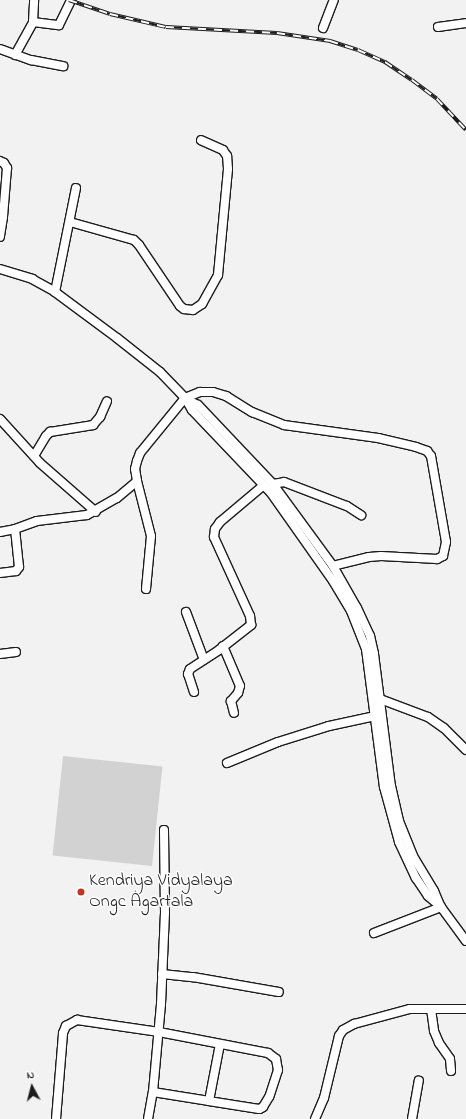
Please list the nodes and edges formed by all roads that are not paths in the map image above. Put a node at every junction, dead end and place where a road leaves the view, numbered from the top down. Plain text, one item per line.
1 (34, 0) edge
2 (71, 0) edge
3 (334, 0) edge
4 (33, 22) junction
5 (466, 23) edge
6 (438, 26) dead end
7 (323, 28) dead end
8 (0, 49) edge
9 (15, 55) junction
10 (63, 66) dead end
11 (201, 140) dead end
12 (0, 161) edge
13 (3, 180) edge
14 (76, 188) dead end
15 (3, 194) edge
16 (2, 209) edge
17 (70, 222) junction
18 (1, 226) edge
19 (0, 238) edge
20 (0, 270) edge
21 (55, 292) junction
22 (185, 398) junction
23 (107, 401) dead end
24 (0, 418) edge
25 (34, 456) junction
26 (137, 481) junction
27 (264, 485) junction
28 (274, 489) junction
29 (96, 512) junction
30 (361, 515) dead end
31 (15, 529) junction
32 (0, 532) edge
33 (333, 566) junction
34 (0, 573) edge
35 (337, 579) junction
36 (146, 588) dead end
37 (186, 612) dead end
38 (223, 646) junction
39 (16, 652) dead end
40 (0, 654) edge
41 (204, 660) junction
42 (194, 692) dead end
43 (380, 699) junction
44 (234, 713) dead end
45 (378, 715) junction
46 (466, 750) edge
47 (227, 763) dead end
48 (164, 830) dead end
49 (441, 907) junction
50 (374, 933) dead end
51 (466, 941) edge
52 (162, 974) junction
53 (279, 992) dead end
54 (466, 1008) edge
55 (431, 1009) junction
56 (159, 1032) junction
57 (220, 1044) junction
58 (451, 1071) dead end
59 (420, 1082) dead end
60 (153, 1092) junction
61 (209, 1101) junction
62 (56, 1119) edge
63 (148, 1119) edge
64 (315, 1119) edge
65 (412, 1119) edge

1 - 4 street
2 - 4 street
3 - 7 street
4 - 9 street
5 - 6 street
8 - 9 street
9 - 10 street
11 - 17 street
12 - 13 street
13 - 15 street
14 - 17 street
15 - 16 street
16 - 18 street
17 - 21 street
18 - 19 street
20 - 21 street
21 - 22 street
22 - 26 street
22 - 27 street
22 - 28 street
22 - 33 street
23 - 25 street
24 - 25 street
25 - 29 street
26 - 29 street
26 - 36 street
27 - 28 street
27 - 38 street
28 - 30 street
28 - 33 street
28 - 35 street
29 - 31 street
31 - 32 street
31 - 34 street
33 - 35 street
35 - 43 street
35 - 45 street
37 - 41 street
38 - 41 street
38 - 44 street
39 - 40 street
41 - 42 street
43 - 45 street
43 - 46 street
45 - 47 street
45 - 49 street
48 - 52 street
49 - 50 street
49 - 51 street
52 - 53 street
52 - 56 street
54 - 55 street
55 - 58 street
55 - 64 street
56 - 57 street
56 - 60 street
56 - 62 street
57 - 61 street
57 - 61 street
59 - 65 street
60 - 61 street
60 - 63 street

